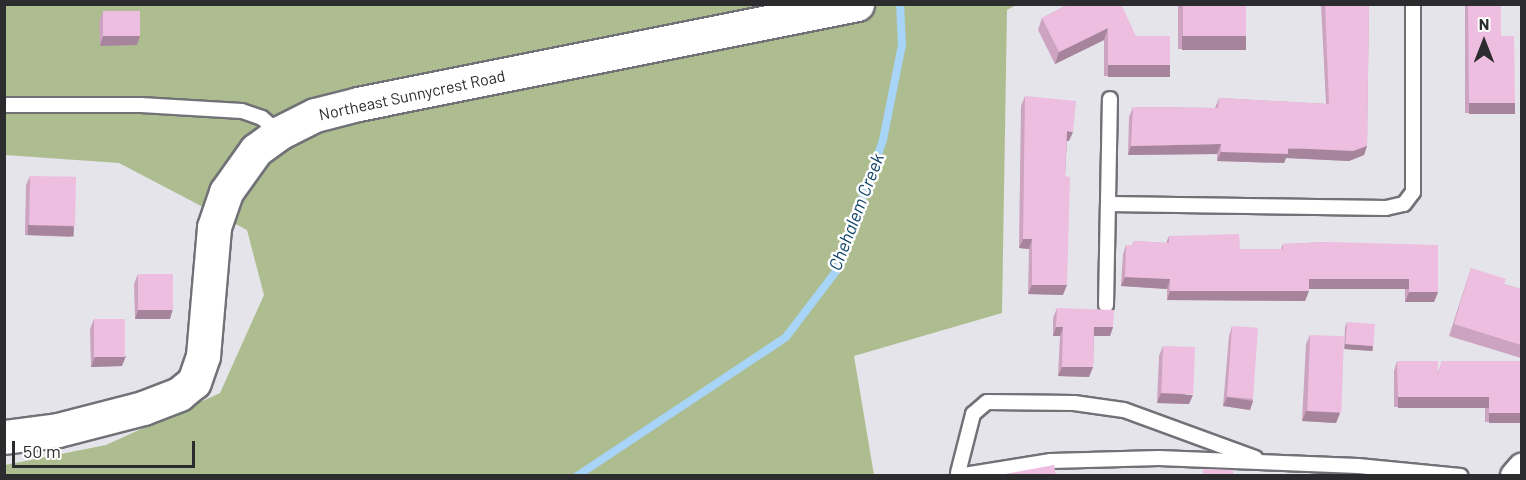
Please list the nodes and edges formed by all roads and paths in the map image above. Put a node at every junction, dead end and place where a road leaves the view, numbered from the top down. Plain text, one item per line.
1 (857, 4) edge
2 (1413, 4) edge
3 (1110, 99) dead end
4 (4, 105) edge
5 (279, 133) junction
6 (1108, 204) junction
7 (1106, 305) dead end
8 (4, 437) edge
9 (1265, 462) junction
10 (1521, 468) edge
11 (958, 474) edge
12 (1461, 476) edge
13 (1515, 476) edge

1 - 5 street, Northeast Sunnycrest Road
2 - 6 lane
3 - 6 lane
4 - 5 lane
5 - 8 street, Northeast Sunnycrest Road
6 - 7 lane
9 - 11 lane
9 - 11 lane
9 - 12 lane
10 - 13 street

